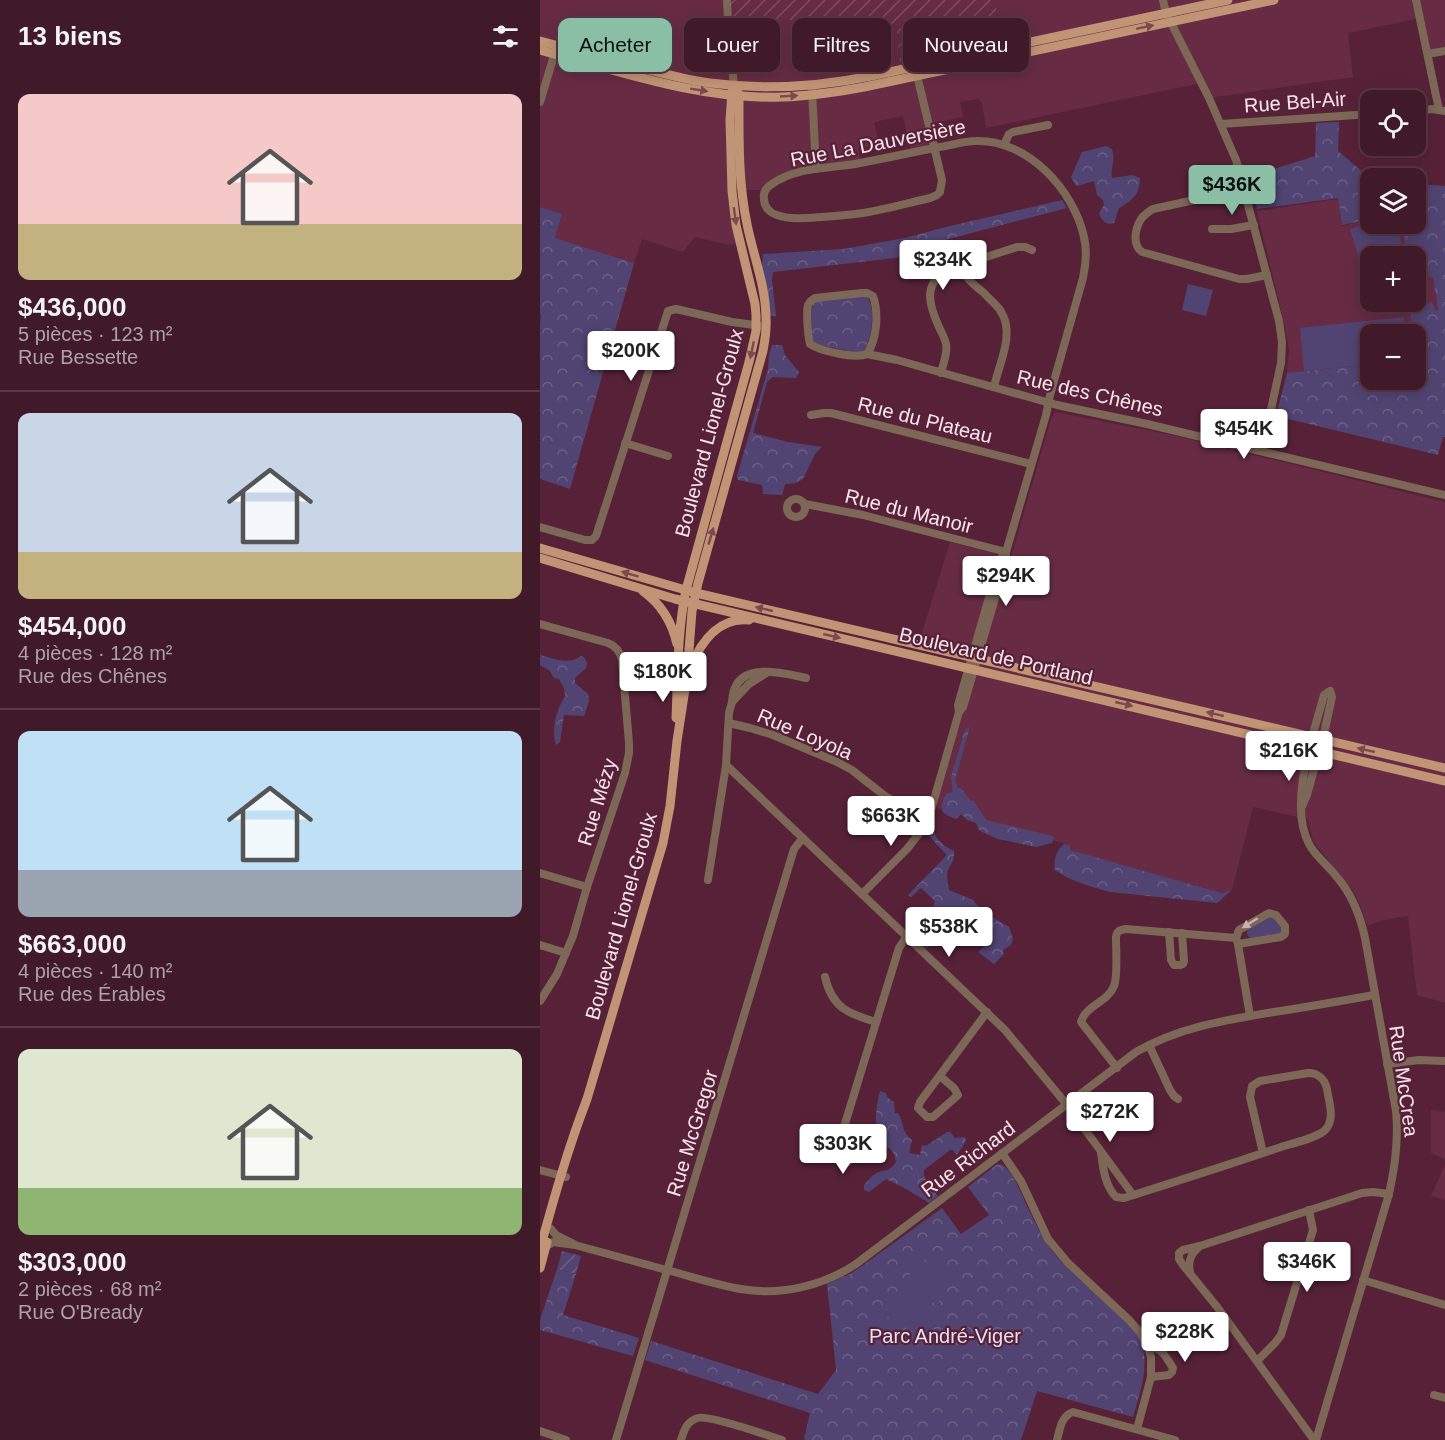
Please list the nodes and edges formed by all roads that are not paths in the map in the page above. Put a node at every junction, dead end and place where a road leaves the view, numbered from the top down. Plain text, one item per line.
1 (727, 0) edge
2 (1162, 0) edge
3 (1228, 0) edge
4 (1274, 0) edge
5 (1416, 0) edge
6 (1166, 13) junction
7 (1171, 22) junction
8 (540, 41) edge
9 (1029, 45) edge
10 (540, 50) edge
11 (556, 50) junction
12 (1029, 50) edge
13 (1445, 51) edge
14 (1428, 54) junction
15 (916, 72) joint
16 (812, 90) junction
17 (735, 92) junction
18 (540, 102) edge
19 (1442, 110) edge
20 (1426, 111) edge
21 (1360, 115) edge
22 (1221, 124) junction
23 (1048, 125) dead end
24 (1004, 145) junction
25 (933, 148) junction
26 (816, 169) junction
27 (1245, 189) junction
28 (1254, 225) junction
29 (1212, 229) dead end
30 (1032, 250) dead end
31 (960, 265) junction
32 (1267, 275) junction
33 (761, 326) junction
34 (867, 354) junction
35 (940, 372) junction
36 (994, 387) junction
37 (1048, 403) junction
38 (811, 415) dead end
39 (625, 443) junction
40 (1262, 451) junction
41 (668, 456) dead end
42 (1031, 464) junction
43 (1445, 495) edge
44 (805, 504) dead end
45 (540, 527) edge
46 (540, 548) edge
47 (1006, 552) junction
48 (540, 558) edge
49 (639, 588) junction
50 (691, 591) junction
51 (689, 602) junction
52 (775, 622) junction
53 (540, 624) edge
54 (974, 658) junction
55 (678, 663) junction
56 (971, 668) junction
57 (687, 676) junction
58 (806, 678) dead end
59 (729, 723) junction
60 (1317, 738) junction
61 (677, 741) junction
62 (1314, 750) junction
63 (726, 765) junction
64 (1445, 768) edge
65 (1445, 780) edge
66 (930, 813) junction
67 (803, 838) junction
68 (540, 873) edge
69 (708, 880) dead end
70 (587, 887) junction
71 (862, 894) junction
72 (1168, 932) junction
73 (1182, 933) junction
74 (907, 936) junction
75 (1237, 941) junction
76 (540, 945) edge
77 (566, 953) junction
78 (825, 977) dead end
79 (1374, 995) junction
80 (540, 1001) edge
81 (987, 1012) junction
82 (1250, 1016) junction
83 (876, 1022) junction
84 (1149, 1045) junction
85 (1445, 1061) edge
86 (1387, 1064) junction
87 (1117, 1068) junction
88 (940, 1076) junction
89 (1178, 1099) dead end
90 (1067, 1105) junction
91 (845, 1125) dead end
92 (1100, 1151) junction
93 (1263, 1153) junction
94 (1002, 1154) junction
95 (540, 1170) edge
96 (564, 1177) junction
97 (1389, 1194) junction
98 (1133, 1195) junction
99 (1309, 1210) junction
100 (551, 1229) junction
101 (575, 1245) junction
102 (543, 1248) edge
103 (540, 1268) edge
104 (667, 1270) junction
105 (1363, 1280) junction
106 (1445, 1305) edge
107 (1147, 1346) junction
108 (1257, 1361) junction
109 (1151, 1377) junction
110 (1434, 1395) dead end
111 (1445, 1398) edge
112 (1137, 1429) junction
113 (540, 1431) edge
114 (566, 1440) edge
115 (615, 1440) edge
116 (681, 1440) edge
117 (782, 1440) edge
118 (1057, 1440) edge
119 (1175, 1440) edge
120 (1315, 1440) edge

1 - 17 street
2 - 6 street
3 - 6 main road
4 - 7 main road
5 - 14 street
6 - 7 street
6 - 9 main road
12 -> 7 main road
7 - 22 street
8 - 11 main road
10 - 11 main road
11 - 17 main road
11 - 18 street
13 - 14 street
14 - 19 street
15 - 16 main road
15 - 25 street
16 - 17 main road
16 - 26 street
17 - 33 main road, Boulevard Lionel-Groulx
19 - 20 street
21 - 22 street, Rue Bel-Air
22 - 27 street
23 - 24 street
24 - 25 street, Rue La Dauversière
24 - 37 street
25 - 26 street, Rue La Dauversière
25 - 26 street, Rue La Dauversière
27 - 28 street
27 - 32 street
28 - 29 street
28 - 32 street
30 - 31 street
31 - 35 street
31 - 36 street
32 - 40 street
33 - 39 street
33 - 50 main road, Boulevard Lionel-Groulx
34 - 34 street, Rue des Chênes
34 - 35 street, Rue des Chênes
35 - 36 street, Rue des Chênes
36 - 37 street, Rue des Chênes
37 - 40 street, Rue des Chênes
37 - 42 street
38 - 42 street, Rue du Plateau
39 - 41 street
39 - 45 street
40 - 43 street, Rue des Chênes
42 - 47 street
44 - 47 street, Rue du Manoir
50 -> 46 main road, Boulevard de Portland
47 - 54 street
48 - 49 main road, Boulevard de Portland
49 - 51 main road, Boulevard de Portland
49 - 55 main road
50 - 51 main road, Boulevard Lionel-Groulx
54 -> 50 main road, Boulevard de Portland
51 - 52 main road, Boulevard de Portland
51 - 55 main road, Boulevard Lionel-Groulx
51 - 57 main road, Boulevard Lionel-Groulx
52 -> 56 main road, Boulevard de Portland
52 - 57 main road
53 - 70 street, Rue Mézy
54 - 56 street
60 -> 54 main road, Boulevard de Portland
55 - 61 main road, Boulevard Lionel-Groulx
56 -> 62 main road, Boulevard de Portland
56 - 66 street
57 - 61 main road, Boulevard Lionel-Groulx
58 - 59 street
59 - 63 street
59 - 66 street, Rue Loyola
60 - 60 street
60 - 62 street, Rue McCrea
64 -> 60 main road, Boulevard de Portland
61 - 96 main road, Boulevard Lionel-Groulx
62 - 65 main road, Boulevard de Portland
62 - 79 street, Rue McCrea
63 - 67 street
63 - 69 street
66 - 71 street
67 - 71 street
67 - 104 street, Rue McGregor
68 - 70 street
70 - 77 street, Rue Mézy
71 - 74 street
72 - 73 street
72 - 73 street
72 - 87 street
73 - 75 street
74 - 81 street
74 - 83 street
75 -> 75 street
75 - 82 street
76 - 77 street
77 - 80 street, Rue Mézy
78 - 83 street
79 - 82 street, Rue Richard
79 - 86 street, Rue McCrea
81 - 88 street
81 - 90 street
82 - 84 street, Rue Richard
83 - 91 street
84 - 87 street, Rue Richard
84 - 89 street
85 - 86 street
86 - 97 street, Rue McCrea
87 - 90 street, Rue Richard
88 - 88 street
90 - 92 street
90 - 94 street, Rue Richard
92 - 98 street
92 - 98 street
93 - 93 street
93 - 98 street
94 - 104 street, Rue Richard
94 - 107 street
95 - 96 street
96 - 100 main road, Boulevard Lionel-Groulx
96 - 102 main road, Boulevard Lionel-Groulx
97 - 99 street
97 - 105 street, Rue McCrea
99 - 108 street
99 - 108 street
100 - 101 street, Rue Richard
100 - 102 main road, Boulevard Lionel-Groulx
101 - 102 street, Rue Richard
101 - 104 street, Rue Richard
102 - 103 main road, Boulevard Lionel-Groulx
104 - 115 street, Rue McGregor
105 - 106 street
105 - 120 street, Rue McCrea
107 - 109 street
107 - 109 street
108 - 120 street
109 - 112 street
110 - 111 street
112 - 118 street
112 - 119 street
113 - 114 street
116 - 117 street

